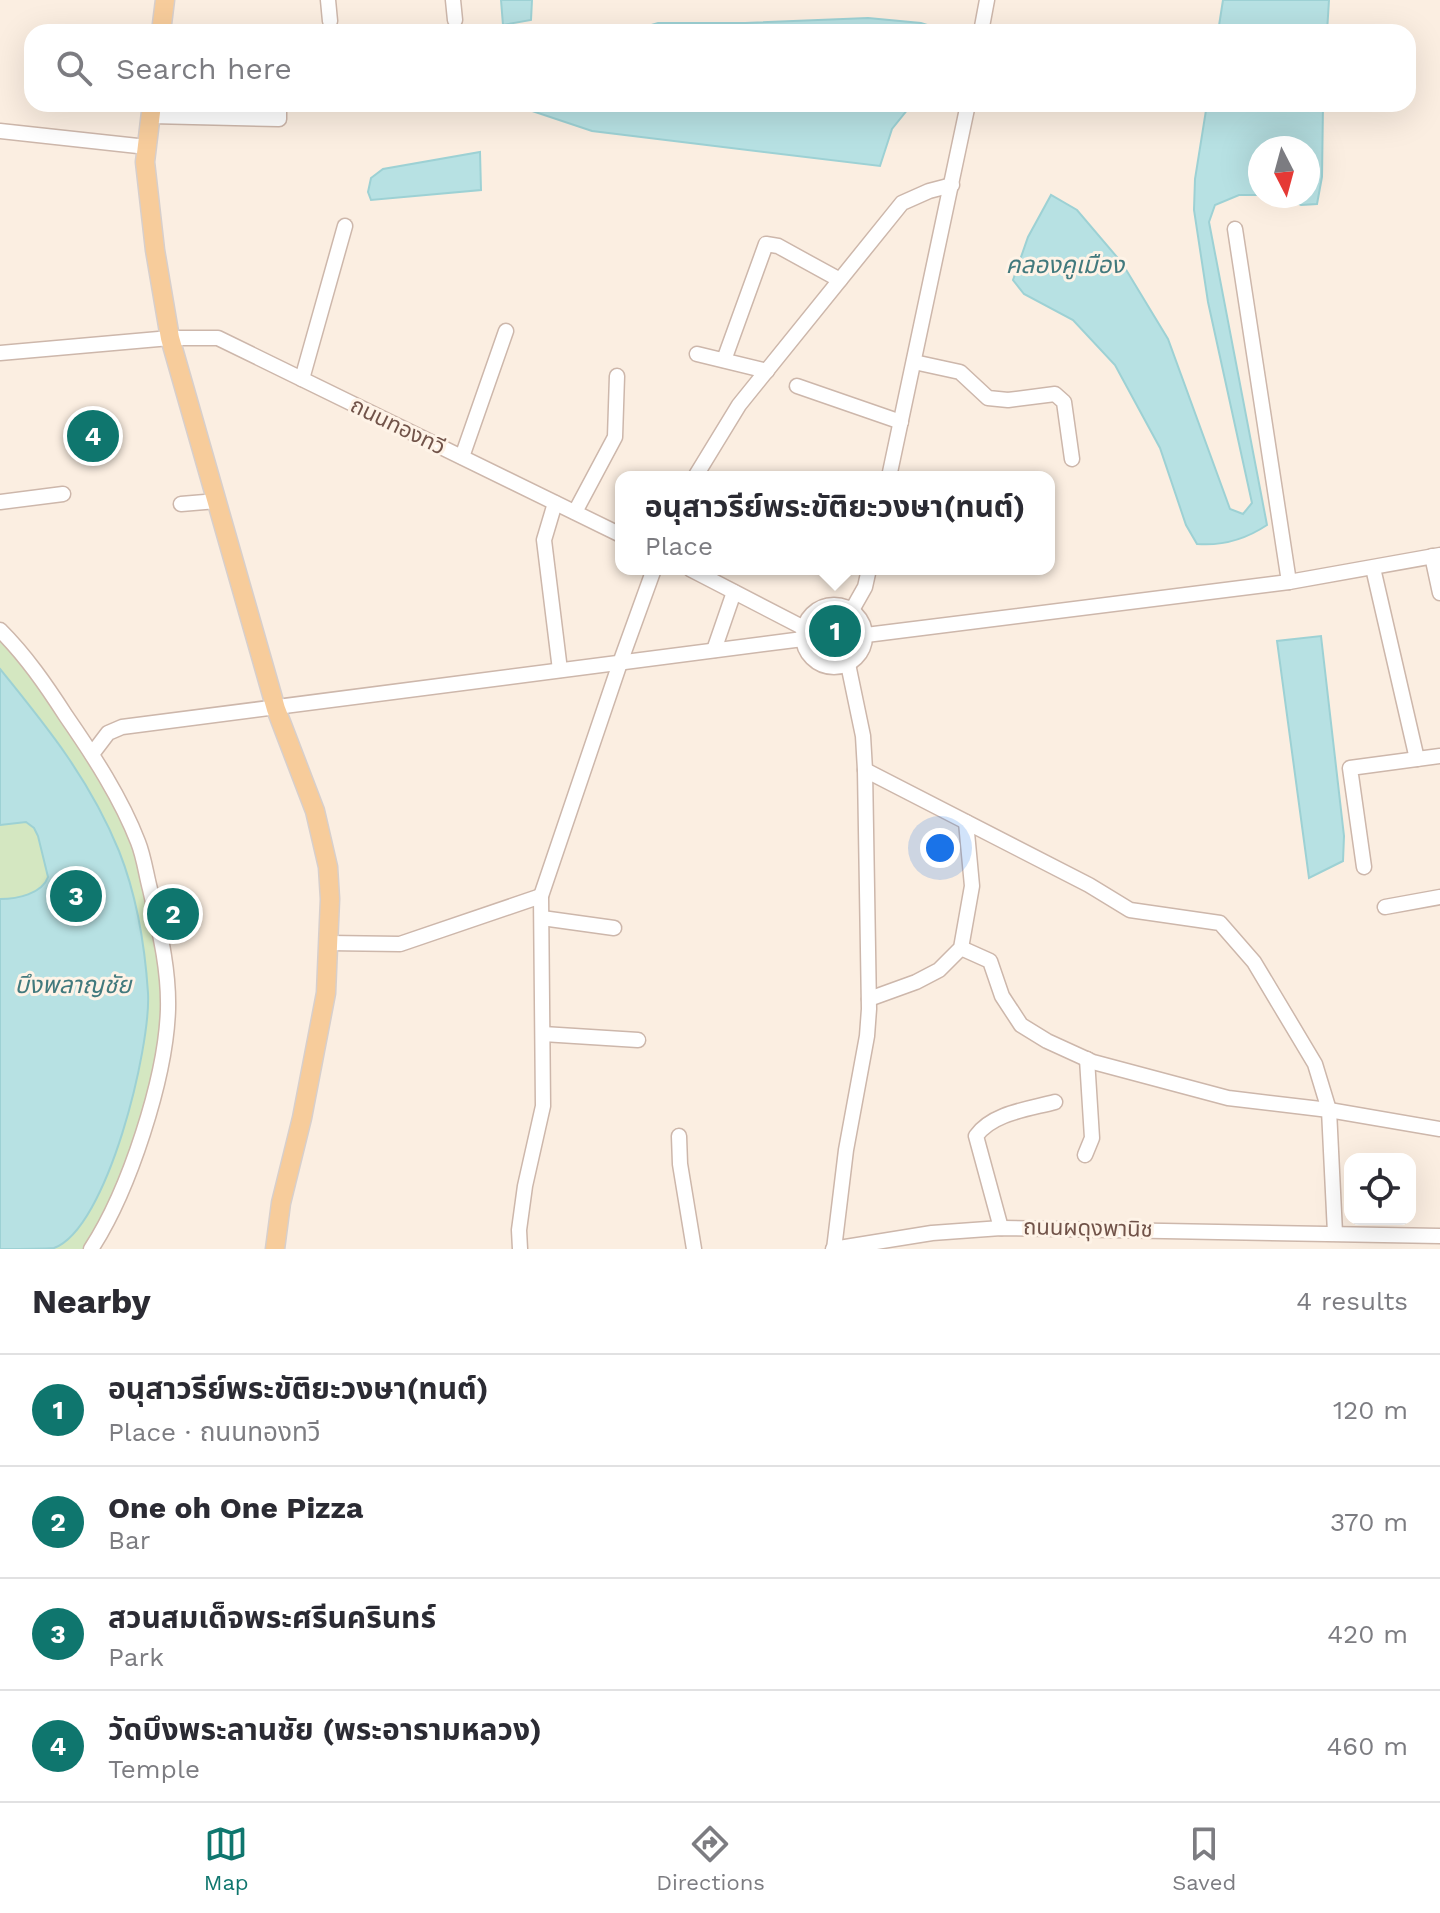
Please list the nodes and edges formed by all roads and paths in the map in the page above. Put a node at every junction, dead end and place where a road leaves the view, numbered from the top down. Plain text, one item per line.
1 (165, 0) edge
2 (328, 0) edge
3 (453, 0) edge
4 (987, 0) edge
5 (455, 20) dead end
6 (330, 21) dead end
7 (162, 24) edge
8 (982, 24) edge
9 (152, 112) edge
10 (201, 112) edge
11 (279, 112) edge
12 (966, 112) edge
13 (0, 131) edge
14 (147, 147) junction
15 (952, 185) junction
16 (345, 226) dead end
17 (1235, 229) dead end
18 (840, 280) junction
19 (506, 331) dead end
20 (170, 338) junction
21 (0, 353) edge
22 (697, 354) dead end
23 (724, 360) junction
24 (914, 362) junction
25 (767, 371) junction
26 (617, 376) dead end
27 (302, 379) junction
28 (797, 386) dead end
29 (901, 422) junction
30 (462, 457) junction
31 (1072, 459) dead end
32 (699, 471) edge
33 (890, 471) edge
34 (63, 494) dead end
35 (217, 501) junction
36 (0, 502) edge
37 (555, 503) junction
38 (181, 504) dead end
39 (575, 512) junction
40 (615, 532) edge
41 (1436, 556) edge
42 (1373, 568) junction
43 (652, 575) edge
44 (701, 575) edge
45 (868, 575) edge
46 (1289, 582) junction
47 (734, 592) junction
48 (1440, 593) edge
49 (852, 610) junction
50 (0, 630) edge
51 (803, 633) junction
52 (866, 635) junction
53 (714, 650) junction
54 (620, 663) junction
55 (848, 664) junction
56 (560, 670) junction
57 (276, 709) junction
58 (92, 754) junction
59 (1440, 756) edge
60 (1417, 759) junction
61 (865, 770) junction
62 (966, 822) junction
63 (1364, 867) dead end
64 (541, 896) junction
65 (1440, 897) edge
66 (1385, 907) dead end
67 (542, 918) junction
68 (614, 928) dead end
69 (329, 943) junction
70 (961, 948) junction
71 (869, 999) junction
72 (543, 1034) junction
73 (638, 1040) dead end
74 (1087, 1059) junction
75 (1055, 1102) dead end
76 (1329, 1110) junction
77 (1440, 1129) edge
78 (679, 1136) dead end
79 (1085, 1155) dead end
80 (1001, 1228) junction
81 (1335, 1233) junction
82 (1440, 1236) edge
83 (860, 1246) edge
84 (91, 1249) edge
85 (275, 1249) edge
86 (520, 1249) edge
87 (694, 1249) edge
88 (833, 1249) edge

1 - 7 main road
2 - 6 street
3 - 5 street
4 - 8 street
9 - 14 main road
10 - 11 street
12 - 15 street
13 - 14 street
14 - 20 main road
15 - 18 street
15 - 24 street
16 - 27 street
17 - 46 street
18 - 23 street
18 - 25 street
19 - 30 street
20 - 21 street, ถนนทองทวี
20 - 27 street, ถนนทองทวี
20 - 35 main road
22 - 23 street
23 - 25 street
24 - 29 street
24 - 31 street
25 - 32 street
26 - 39 street
27 - 30 street, ถนนทองทวี
28 - 29 street
29 - 33 street
30 - 37 street, ถนนทองทวี
34 - 36 street
35 - 38 street
35 - 57 main road
37 - 39 street, ถนนทองทวี
37 - 56 street
39 - 40 street, ถนนทองทวี
41 - 42 street
41 - 48 street
42 - 46 street
42 - 60 street
43 - 54 street
44 - 47 street
45 - 49 street
46 - 52 street
47 - 51 street
47 - 53 street
49 - 51 street
49 - 52 street
50 - 58 street
51 - 53 street
51 - 55 street
52 - 55 street
53 - 54 street
54 - 56 street
54 - 64 street
55 - 61 street
56 - 57 street
57 - 58 street
57 - 69 main road
58 - 84 street
59 - 60 street
60 - 63 street
61 - 62 street
61 - 71 street
62 - 70 street
62 - 76 street
64 - 67 street
64 - 69 street
65 - 66 street
67 - 68 street
67 - 72 street
69 - 85 main road
70 - 71 street
70 - 74 street
71 - 88 street
72 - 73 street
72 - 86 street
74 - 76 street
74 - 79 street
75 - 80 street
76 - 77 street
76 - 81 street
78 - 87 street
80 - 81 street, ถนนผดุงพานิช
80 - 83 street, ถนนผดุงพานิช
81 - 82 street, ถนนผดุงพานิช
83 - 88 street, ถนนผดุงพานิช

